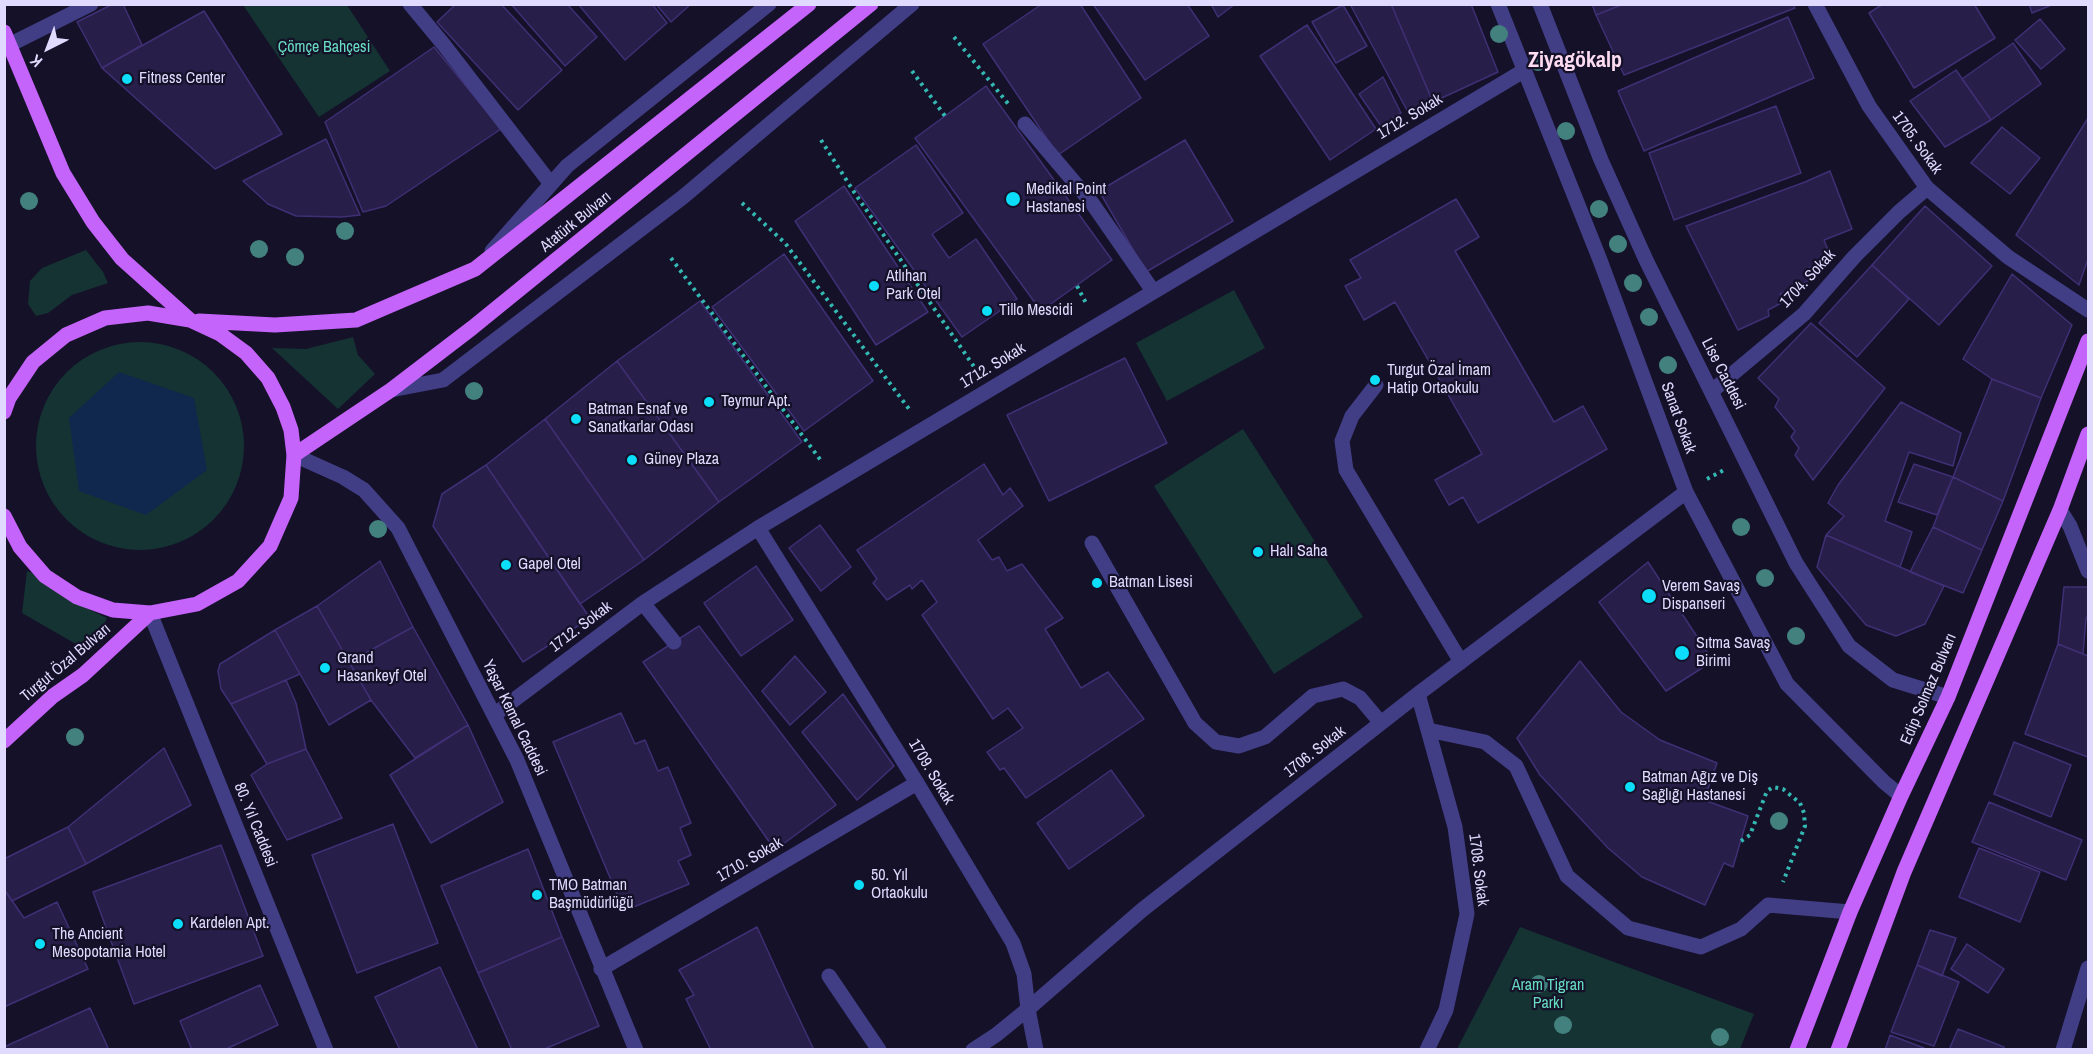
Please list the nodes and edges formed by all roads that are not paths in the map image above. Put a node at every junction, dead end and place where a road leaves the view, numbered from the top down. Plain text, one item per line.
1 (91, 4) edge
2 (410, 4) edge
3 (769, 4) edge
4 (809, 4) edge
5 (871, 4) edge
6 (912, 4) edge
7 (1498, 4) edge
8 (1540, 4) edge
9 (1815, 4) edge
10 (7, 39) edge
11 (1525, 70) junction
12 (1025, 124) road end
13 (551, 184) junction
14 (1927, 188) junction
15 (475, 269) junction
16 (1153, 291) junction
17 (2088, 310) edge
18 (190, 320) junction
19 (2088, 340) edge
20 (1376, 385) dead end
21 (392, 390) junction
22 (1712, 391) junction
23 (4, 412) edge
24 (2088, 434) edge
25 (294, 455) junction
26 (1686, 492) junction
27 (2060, 510) junction
28 (4, 516) edge
29 (758, 528) junction
30 (1092, 543) dead end
31 (2088, 571) edge
32 (643, 603) junction
33 (150, 613) junction
34 (674, 642) dead end
35 (1461, 662) junction
36 (1418, 694) junction
37 (1948, 697) junction
38 (494, 715) junction
39 (1381, 723) junction
40 (1428, 730) junction
41 (4, 741) edge
42 (917, 783) junction
43 (1901, 796) junction
44 (1850, 912) junction
45 (2088, 968) edge
46 (601, 969) junction
47 (829, 976) dead end
48 (1028, 1009) junction
49 (326, 1050) edge
50 (636, 1050) edge
51 (879, 1050) edge
52 (973, 1050) edge
53 (1036, 1050) edge
54 (1427, 1050) edge
55 (1797, 1050) edge
56 (1838, 1050) edge
57 (2063, 1050) edge

1 - 10 street
2 - 13 street
3 - 13 street
4 - 15 main road, Atatürk Bulvarı
5 - 21 main road, Atatürk Bulvarı
6 - 21 street
7 - 11 street, Sanat Sokak
8 - 22 street, Lise Caddesi
9 - 14 street, 1705. Sokak
10 - 18 main road
11 - 16 street, 1712. Sokak
11 - 26 street, Sanat Sokak
12 - 16 street
13 - 15 street
14 - 17 street, 1705. Sokak
14 - 22 street, 1704. Sokak
15 - 18 main road, Atatürk Bulvarı
16 - 29 street, 1712. Sokak
18 - 23 main road
18 - 25 main road
19 - 37 main road, Edip Solmaz Bulvarı
20 - 35 street
21 - 25 main road, Atatürk Bulvarı
22 - 37 street, Lise Caddesi
24 - 27 main road
25 - 33 main road
25 - 38 street, Yaşar Kemal Caddesi
26 - 35 street, 1706. Sokak
26 - 43 street, Sanat Sokak
27 - 31 street
27 - 56 main road
28 - 33 main road
29 - 32 street, 1712. Sokak
29 - 42 street, 1709. Sokak
30 - 39 street
32 - 34 street
32 - 38 street, 1712. Sokak
33 - 41 main road, Turgut Özal Bulvarı
33 - 49 street, 80. Yıl Caddesi
35 - 36 street, 1706. Sokak
36 - 39 street, 1706. Sokak
36 - 40 street, 1708. Sokak
37 - 43 main road, Edip Solmaz Bulvarı
38 - 46 street, Yaşar Kemal Caddesi
39 - 48 street, 1706. Sokak
40 - 44 street
40 - 54 street, 1708. Sokak
42 - 46 street, 1710. Sokak
42 - 48 street, 1709. Sokak
43 - 44 main road, Edip Solmaz Bulvarı
44 - 55 main road, Edip Solmaz Bulvarı
45 - 57 street
46 - 50 street, Yaşar Kemal Caddesi
47 - 51 street
48 - 52 street, 1706. Sokak
48 - 53 street, 1709. Sokak

